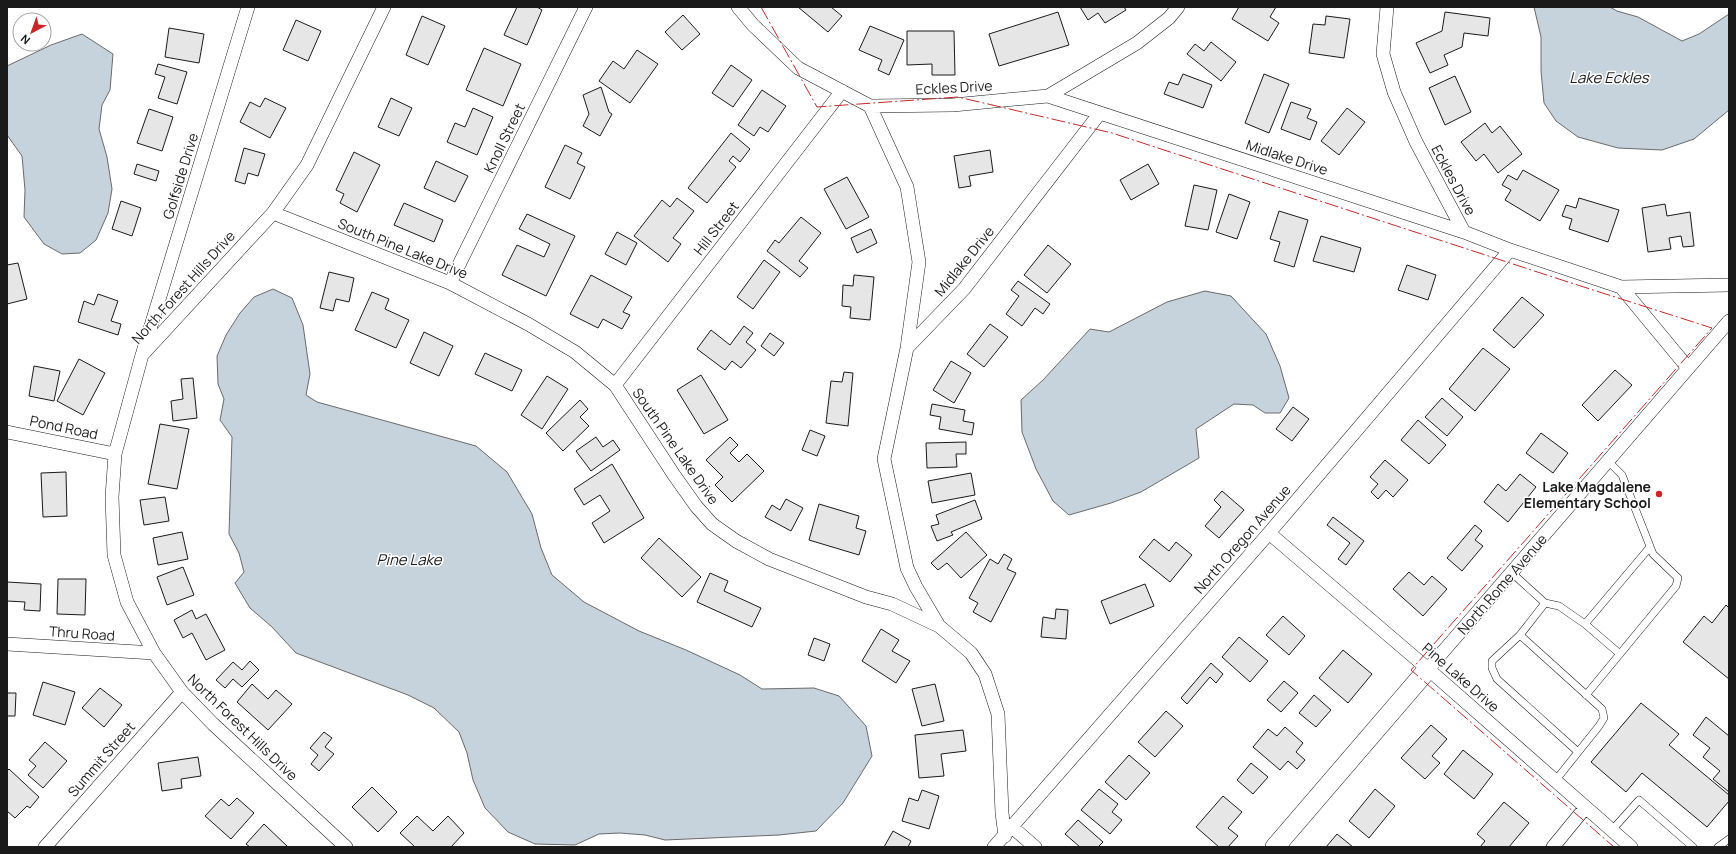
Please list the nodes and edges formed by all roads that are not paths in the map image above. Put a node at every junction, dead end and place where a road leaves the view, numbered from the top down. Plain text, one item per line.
1 (248, 7) edge
2 (384, 7) edge
3 (586, 7) edge
4 (738, 7) edge
5 (1178, 7) edge
6 (1387, 7) edge
7 (842, 91) junction
8 (1048, 96) junction
9 (870, 106) junction
10 (1100, 113) junction
11 (273, 213) junction
12 (1464, 232) junction
13 (1510, 250) junction
14 (450, 283) junction
15 (1729, 285) edge
16 (1621, 287) junction
17 (1729, 321) edge
18 (907, 348) junction
19 (142, 355) junction
20 (1688, 368) junction
21 (615, 385) junction
22 (7, 432) edge
23 (115, 454) junction
24 (1608, 461) junction
25 (1269, 533) junction
26 (1650, 547) junction
27 (1512, 573) junction
28 (1545, 602) junction
29 (1586, 624) junction
30 (939, 626) junction
31 (1520, 635) junction
32 (7, 644) edge
33 (154, 653) junction
34 (1620, 654) junction
35 (1428, 669) junction
36 (182, 692) junction
37 (1586, 695) junction
38 (1578, 752) junction
39 (1555, 781) junction
40 (1585, 808) junction
41 (1612, 830) junction
42 (1008, 832) junction
43 (1729, 839) edge
44 (44, 847) edge
45 (346, 847) edge
46 (994, 847) edge
47 (1035, 847) edge
48 (1275, 847) edge
49 (1553, 847) edge
50 (1631, 847) edge
51 (1693, 847) edge
52 (1718, 847) edge

1 - 19 street, Golfside Drive
2 - 11 street, North Forest Hills Drive
3 - 14 street, Knoll Street
4 - 7 street, Eckles Drive
5 - 8 street, Eckles Drive
6 - 12 street, Eckles Drive
7 - 9 street, Eckles Drive
7 - 21 street, Hill Street
8 - 9 street, Eckles Drive
8 - 10 street, Midlake Drive
9 - 18 street, Midlake Drive
10 - 12 street, Midlake Drive
10 - 18 street, Midlake Drive
11 - 14 street, South Pine Lake Drive
11 - 19 street, North Forest Hills Drive
12 - 13 street, Eckles Drive
13 - 16 street, Eckles Drive
13 - 25 street, North Oregon Avenue
14 - 21 street, South Pine Lake Drive
15 - 16 street, Eckles Drive
16 - 20 street
17 - 20 street, North Rome Avenue
18 - 30 street, Midlake Drive
19 - 23 street, North Forest Hills Drive
20 - 24 street, North Rome Avenue
21 - 30 street, South Pine Lake Drive
22 - 23 street, Pond Road
23 - 33 street, North Forest Hills Drive
24 - 26 lane
24 - 27 street, North Rome Avenue
25 - 35 street, Pine Lake Drive
25 - 42 street, North Oregon Avenue
26 - 29 lane
26 - 34 lane
27 - 28 lane
27 - 35 street, North Rome Avenue
28 - 29 lane
28 - 31 lane
29 - 34 lane
30 - 42 street, South Pine Lake Drive
31 - 37 lane
31 - 38 lane
32 - 33 street, Thru Road
33 - 36 street, North Forest Hills Drive
34 - 37 lane
35 - 39 street, Pine Lake Drive
35 - 48 street, North Rome Avenue
36 - 44 street, Summit Street
36 - 45 street, North Forest Hills Drive
37 - 38 lane
38 - 39 lane
39 - 40 street, Pine Lake Drive
40 - 41 street, Pine Lake Drive
40 - 49 street
41 - 50 street, Pine Lake Drive
41 - 51 lane
42 - 46 street, North Oregon Avenue
42 - 47 street
43 - 52 lane

